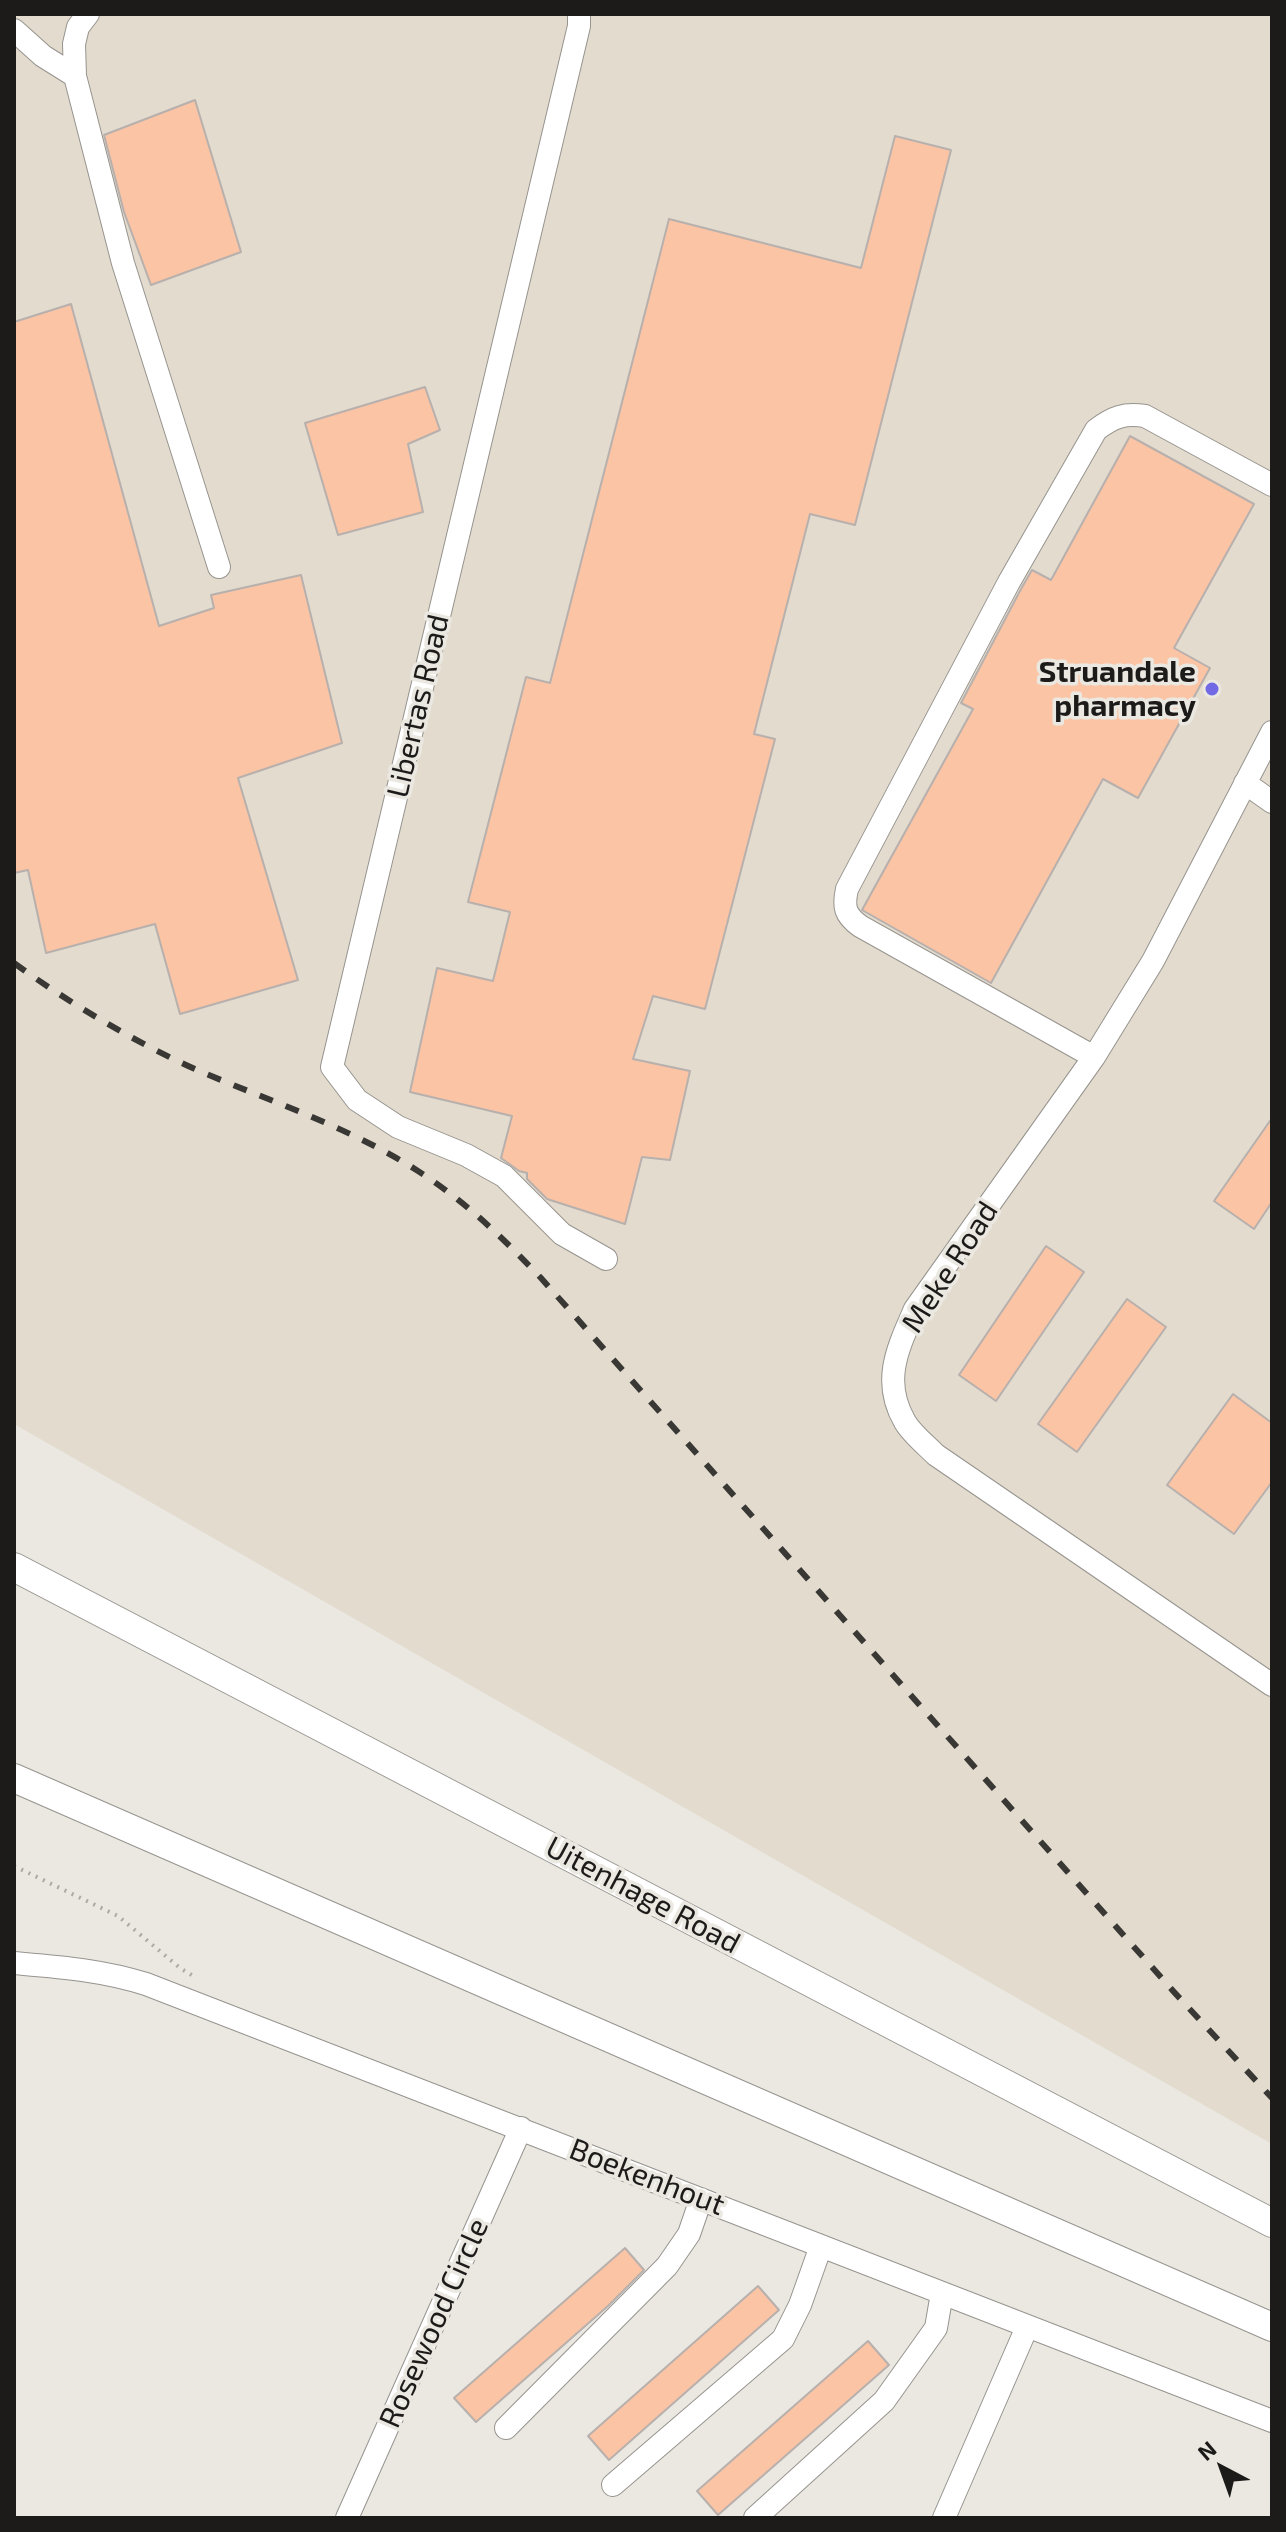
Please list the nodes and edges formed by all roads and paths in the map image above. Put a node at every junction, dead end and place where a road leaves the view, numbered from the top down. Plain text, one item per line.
1 (88, 14) edge
2 (579, 14) edge
3 (14, 30) edge
4 (75, 76) junction
5 (1272, 485) edge
6 (219, 567) dead end
7 (1272, 732) edge
8 (1245, 783) junction
9 (1272, 802) edge
10 (1094, 1057) junction
11 (606, 1259) dead end
12 (14, 1567) edge
13 (1272, 1685) edge
14 (14, 1778) edge
15 (14, 1866) edge
16 (14, 1963) edge
17 (196, 1978) dead end
18 (521, 2128) junction
19 (701, 2199) junction
20 (1272, 2223) edge
21 (821, 2246) junction
22 (942, 2293) junction
23 (1027, 2327) junction
24 (1272, 2327) edge
25 (1272, 2421) edge
26 (506, 2428) dead end
27 (613, 2485) dead end
28 (347, 2518) edge
29 (755, 2518) edge
30 (944, 2518) edge

1 - 4 street
2 - 11 street, Libertas Road
3 - 4 street
4 - 6 street
5 - 10 street
7 - 8 street, Meke Road
8 - 9 street
8 - 10 street, Meke Road
10 - 13 street, Meke Road
12 - 20 main road, Uitenhage Road
14 - 24 main road
15 - 17 path
16 - 18 street, Boekenhout
18 - 19 street, Boekenhout
18 - 28 street, Rosewood Circle
19 - 21 street, Boekenhout
19 - 26 street
21 - 22 street, Boekenhout
21 - 27 street
22 - 23 street, Boekenhout
22 - 29 street
23 - 25 street, Boekenhout
23 - 30 street

